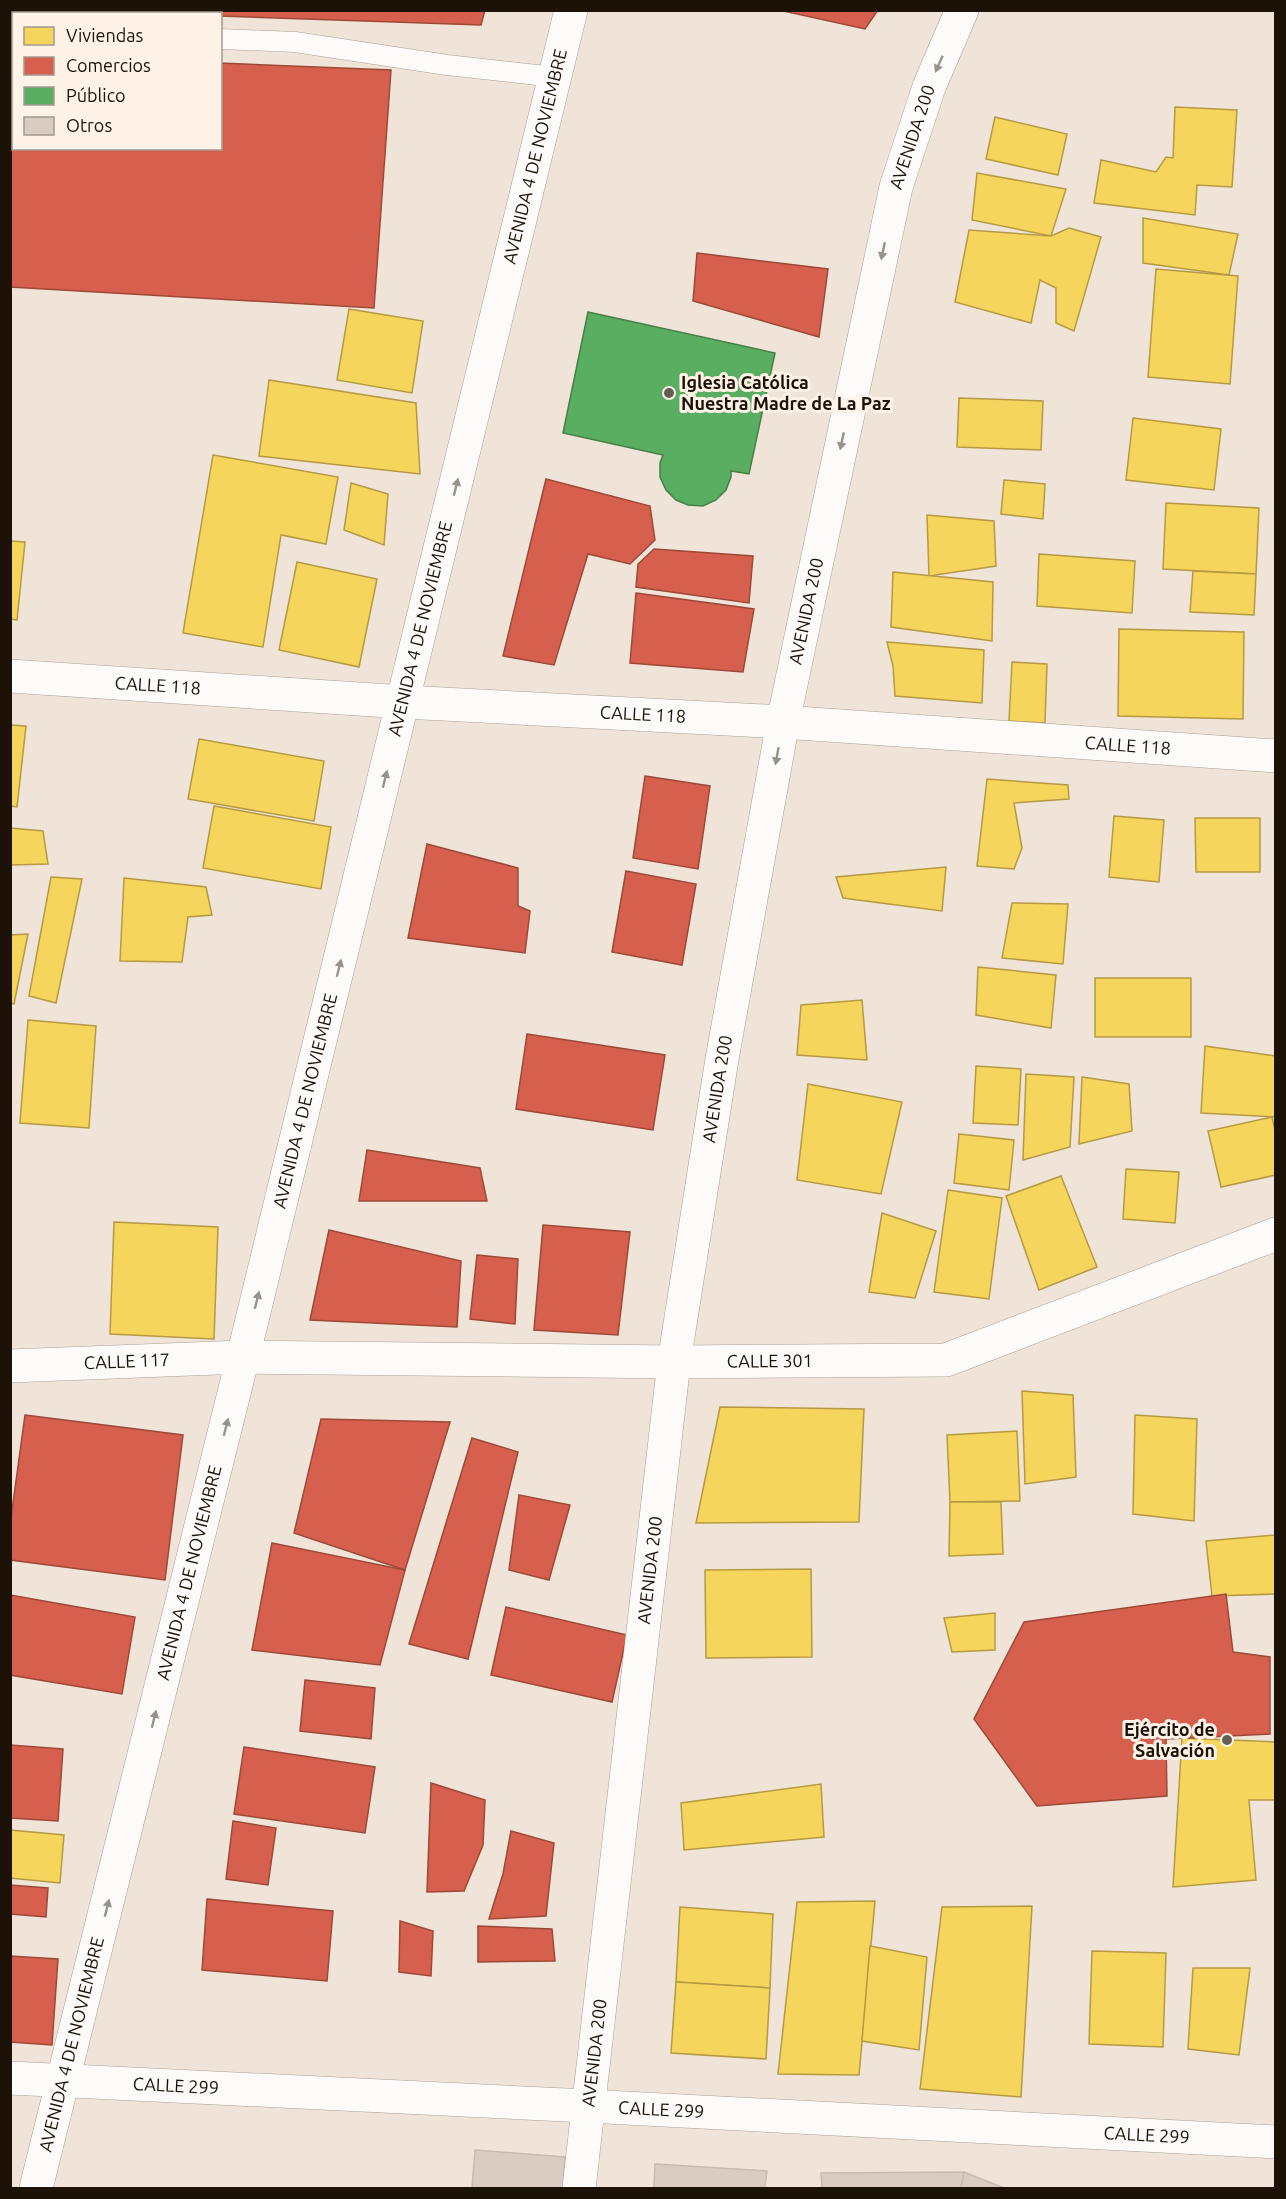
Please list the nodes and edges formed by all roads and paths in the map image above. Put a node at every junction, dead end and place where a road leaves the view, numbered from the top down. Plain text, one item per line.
1 (571, 10) edge
2 (962, 10) edge
3 (222, 39) edge
4 (555, 77) junction
5 (10, 676) edge
6 (404, 702) junction
7 (783, 722) junction
8 (1275, 756) edge
9 (1275, 1234) edge
10 (243, 1357) junction
11 (674, 1362) junction
12 (10, 1366) edge
13 (10, 2078) edge
14 (64, 2079) junction
15 (587, 2106) junction
16 (1275, 2142) edge
17 (36, 2188) edge
18 (579, 2188) edge

1 - 4 street, AVENIDA 4 DE NOVIEMBRE
2 -> 7 street, AVENIDA 200
3 - 4 lane
6 -> 4 street, AVENIDA 4 DE NOVIEMBRE
5 - 6 street, CALLE 118
6 - 7 street, CALLE 118
10 -> 6 street, AVENIDA 4 DE NOVIEMBRE
7 - 8 street, CALLE 118
7 -> 11 street, AVENIDA 200
9 - 11 street, CALLE 301
10 - 11 street, CALLE 301
10 - 12 street, CALLE 117
14 -> 10 street, AVENIDA 4 DE NOVIEMBRE
11 - 15 street, AVENIDA 200
13 - 14 street, CALLE 299
14 - 15 street, CALLE 299
14 - 17 street, AVENIDA 4 DE NOVIEMBRE
15 - 16 street, CALLE 299
15 - 18 street, AVENIDA 200

